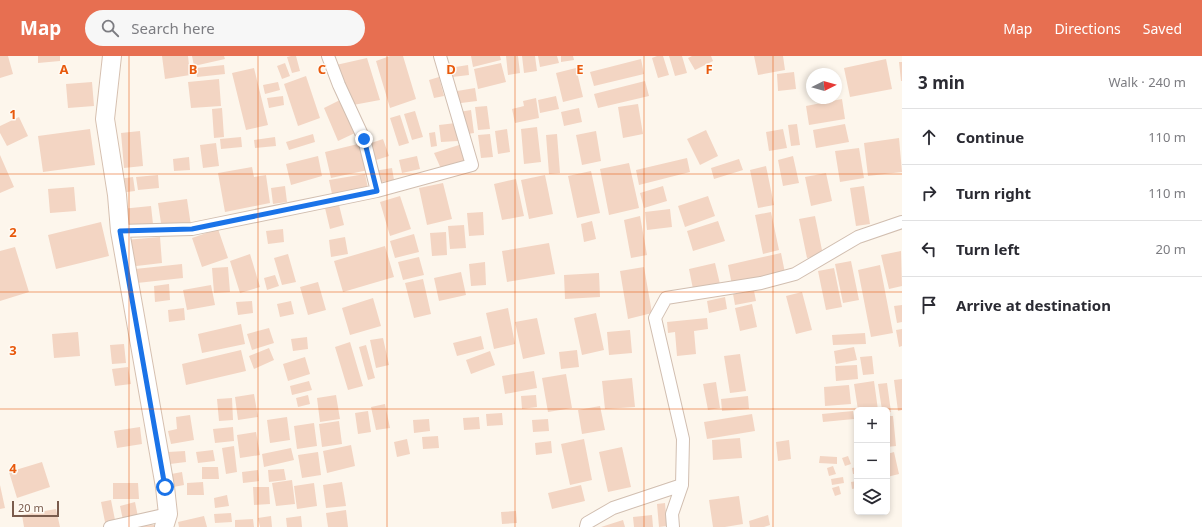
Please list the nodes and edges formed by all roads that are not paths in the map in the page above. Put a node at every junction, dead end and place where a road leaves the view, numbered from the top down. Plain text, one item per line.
1 (112, 56) edge
2 (328, 56) edge
3 (440, 56) edge
4 (377, 191) junction
5 (902, 222) edge
6 (120, 231) junction
7 (682, 485) junction
8 (166, 520) edge
9 (110, 527) edge
10 (586, 527) edge
11 (673, 527) edge

1 - 6 street
2 - 4 street
3 - 4 street
4 - 6 street
5 - 7 street
6 - 8 street
7 - 10 street
7 - 11 street
8 - 9 street

